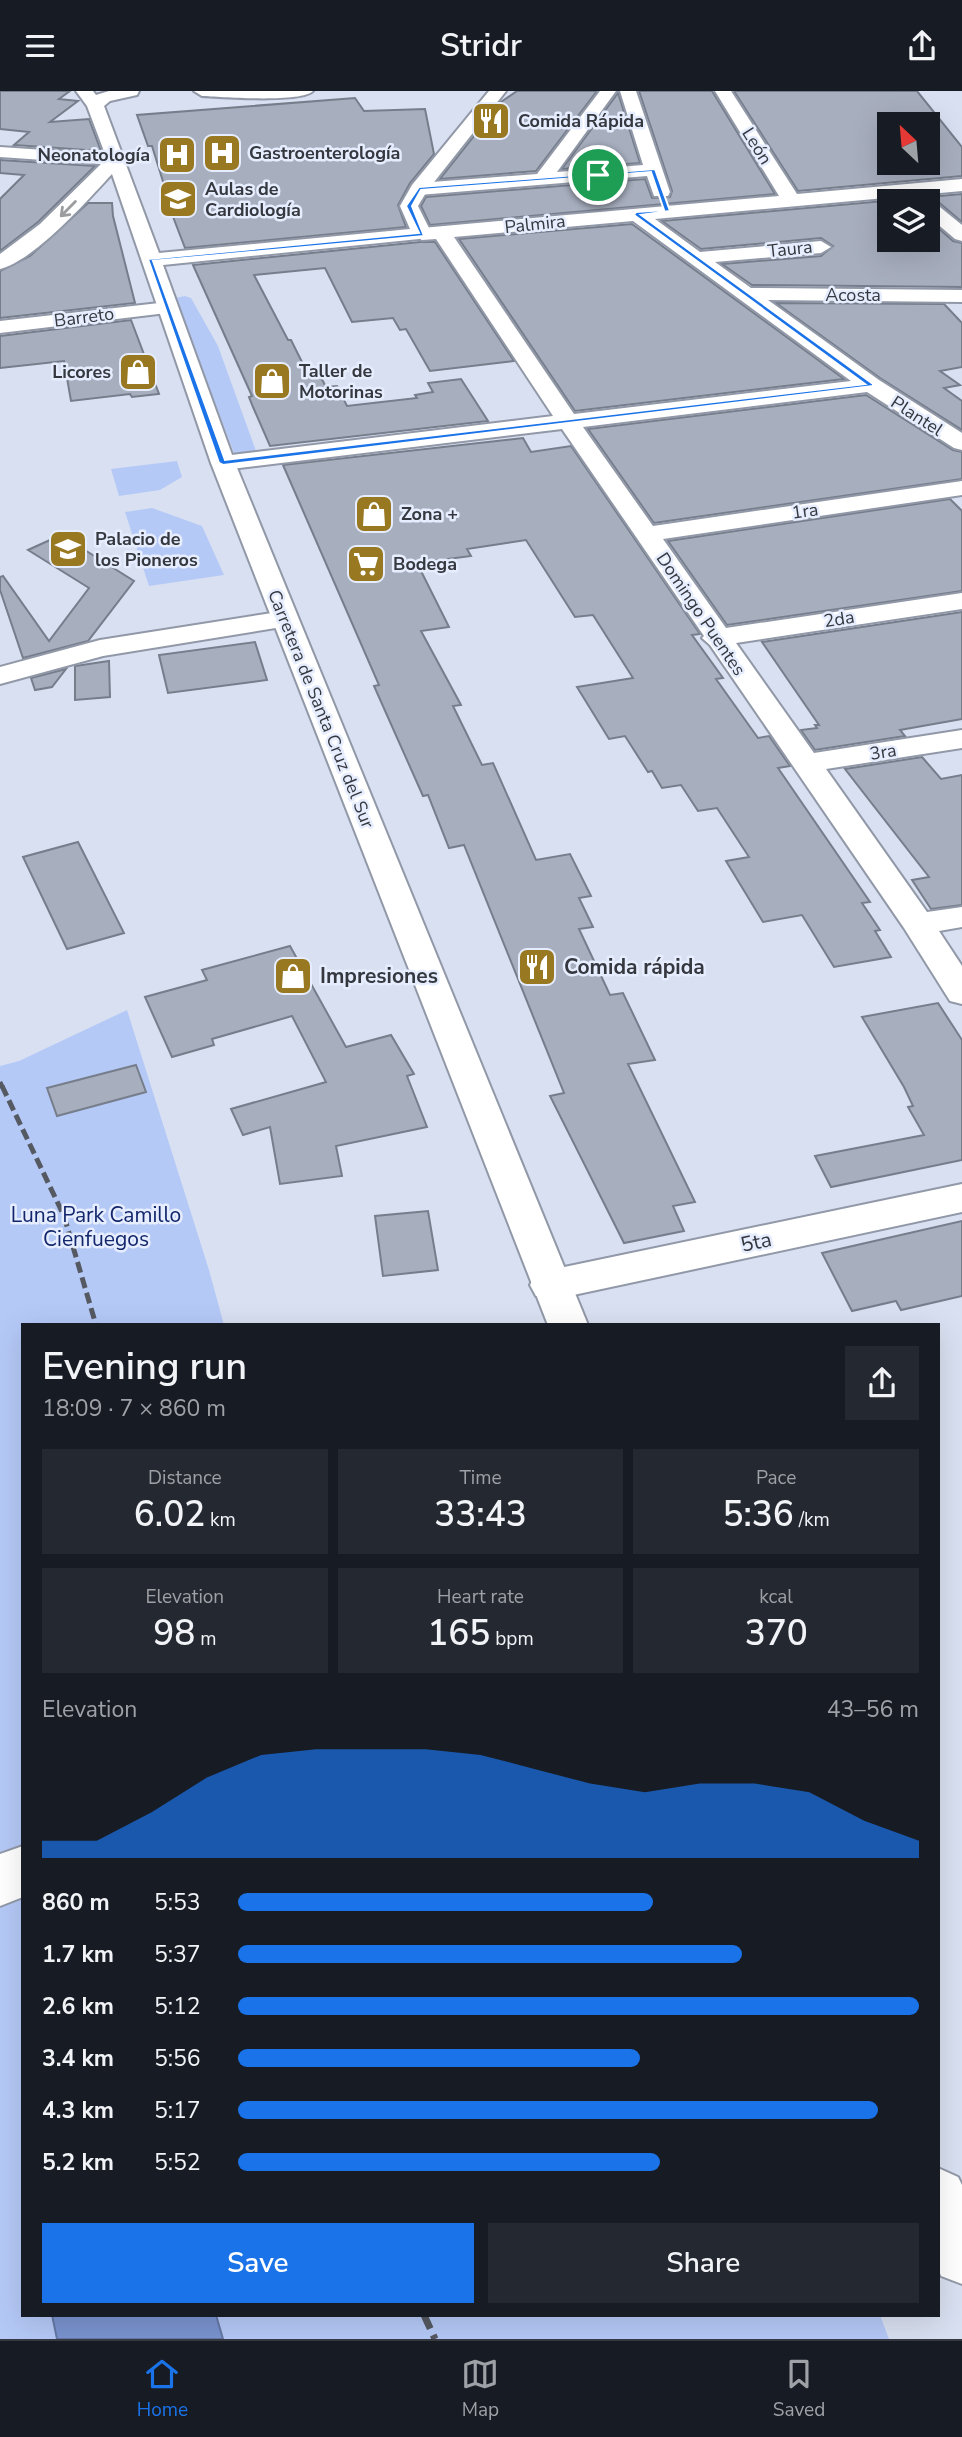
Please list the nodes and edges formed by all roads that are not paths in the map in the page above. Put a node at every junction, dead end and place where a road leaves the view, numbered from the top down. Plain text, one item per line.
1 (131, 91) edge
2 (202, 91) edge
3 (294, 91) edge
4 (498, 91) edge
5 (608, 91) edge
6 (628, 91) edge
7 (723, 91) edge
8 (89, 98) edge
9 (0, 152) edge
10 (115, 160) junction
11 (653, 170) junction
12 (543, 179) junction
13 (962, 185) edge
14 (419, 189) junction
15 (940, 190) edge
16 (877, 201) edge
17 (667, 211) junction
18 (790, 213) junction
19 (636, 214) junction
20 (940, 217) edge
21 (432, 234) junction
22 (962, 235) edge
23 (0, 249) edge
24 (20, 250) junction
25 (695, 258) junction
26 (150, 260) junction
27 (0, 263) edge
28 (743, 294) junction
29 (962, 296) edge
30 (168, 307) junction
31 (0, 327) edge
32 (871, 385) junction
33 (569, 423) junction
34 (962, 443) edge
35 (223, 463) junction
36 (962, 488) edge
37 (648, 534) junction
38 (962, 601) edge
39 (285, 619) junction
40 (716, 638) junction
41 (0, 676) edge
42 (962, 739) edge
43 (804, 764) junction
44 (962, 916) edge
45 (918, 924) junction
46 (962, 993) edge
47 (962, 1198) edge
48 (550, 1286) junction
49 (567, 1323) edge
50 (21, 1872) edge
51 (0, 1880) edge
52 (940, 2202) edge
53 (962, 2255) edge

1 - 8 street
2 - 3 street
4 - 14 street
5 - 12 street
6 - 11 street
7 - 18 street, León
8 - 10 street, Carretera de Santa Cruz del Sur
9 - 10 street
10 -> 24 street
10 - 26 street, Carretera de Santa Cruz del Sur
11 - 12 street
11 - 17 street
12 - 14 street
13 - 15 street, Palmira
14 - 21 street, Domingo Puentes
16 - 18 street, Palmira
17 - 18 street, Palmira
17 - 19 street, Palmira
18 - 25 street, Taura
19 - 21 street, Palmira
19 - 25 street, Plantel
20 - 22 street
21 - 26 street, Palmira
21 - 33 street, Domingo Puentes
23 - 24 street
24 - 27 street
25 - 28 street, Plantel
26 - 30 street, Carretera de Santa Cruz del Sur
28 - 29 street, Acosta
28 - 32 street, Plantel
30 - 31 street, Barreto
30 - 35 street, Carretera de Santa Cruz del Sur
32 - 33 street
32 - 34 street, Plantel
33 - 35 street
33 - 37 street, Domingo Puentes
35 - 39 street, Carretera de Santa Cruz del Sur
36 - 37 street, 1ra
37 - 40 street, Domingo Puentes
38 - 40 street, 2da
39 - 41 street
39 - 48 street, Carretera de Santa Cruz del Sur
40 - 43 street, Domingo Puentes
42 - 43 street, 3ra
43 - 45 street, Domingo Puentes
44 - 45 street
45 - 46 street, Domingo Puentes
47 - 48 street, 5ta
48 - 49 street, Carretera de Santa Cruz del Sur
50 - 51 street
52 - 53 street

